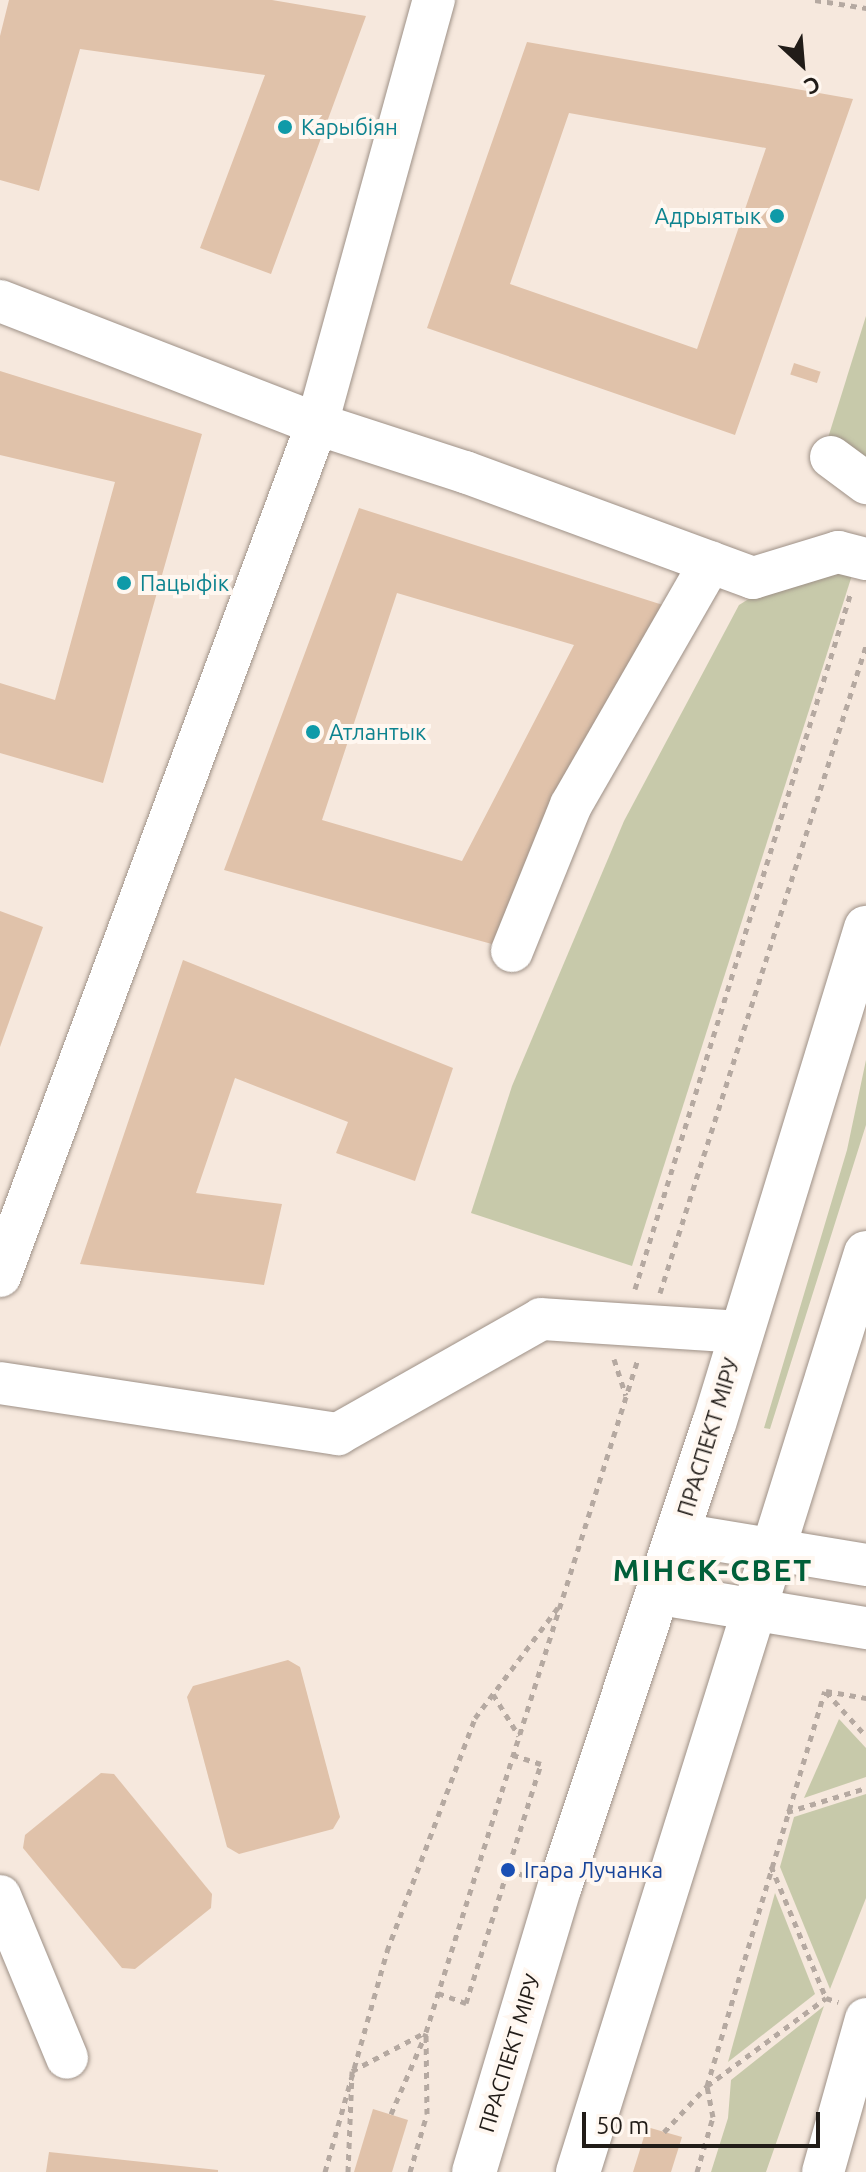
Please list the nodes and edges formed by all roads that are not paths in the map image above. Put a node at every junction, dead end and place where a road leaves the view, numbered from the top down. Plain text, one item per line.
1 (434, 0) edge
2 (0, 301) edge
3 (317, 424) junction
4 (831, 457) dead end
5 (866, 483) edge
6 (864, 558) edge
7 (711, 562) junction
8 (866, 928) edge
9 (512, 951) dead end
10 (866, 1253) edge
11 (0, 1276) edge
12 (740, 1332) junction
13 (0, 1383) edge
14 (679, 1534) junction
15 (771, 1549) junction
16 (866, 1565) edge
17 (660, 1594) junction
18 (752, 1609) junction
19 (866, 1628) edge
20 (0, 1896) edge
21 (841, 2006) edge
22 (67, 2058) dead end
23 (474, 2172) edge
24 (578, 2172) edge
25 (823, 2172) edge

1 - 3 street
2 - 3 street
3 - 7 street
3 - 11 street
4 - 5 street
6 - 7 street
7 - 9 street
8 - 12 main road, ПРАСПЕКТ МІРУ
10 - 15 main road
12 - 13 street
12 - 14 main road, ПРАСПЕКТ МІРУ
14 - 15 street
14 - 17 main road, ПРАСПЕКТ МІРУ
15 - 16 street
15 - 18 main road
17 - 18 street
17 - 23 main road, ПРАСПЕКТ МІРУ
18 - 19 street
18 - 24 main road
20 - 22 street
21 - 25 street

